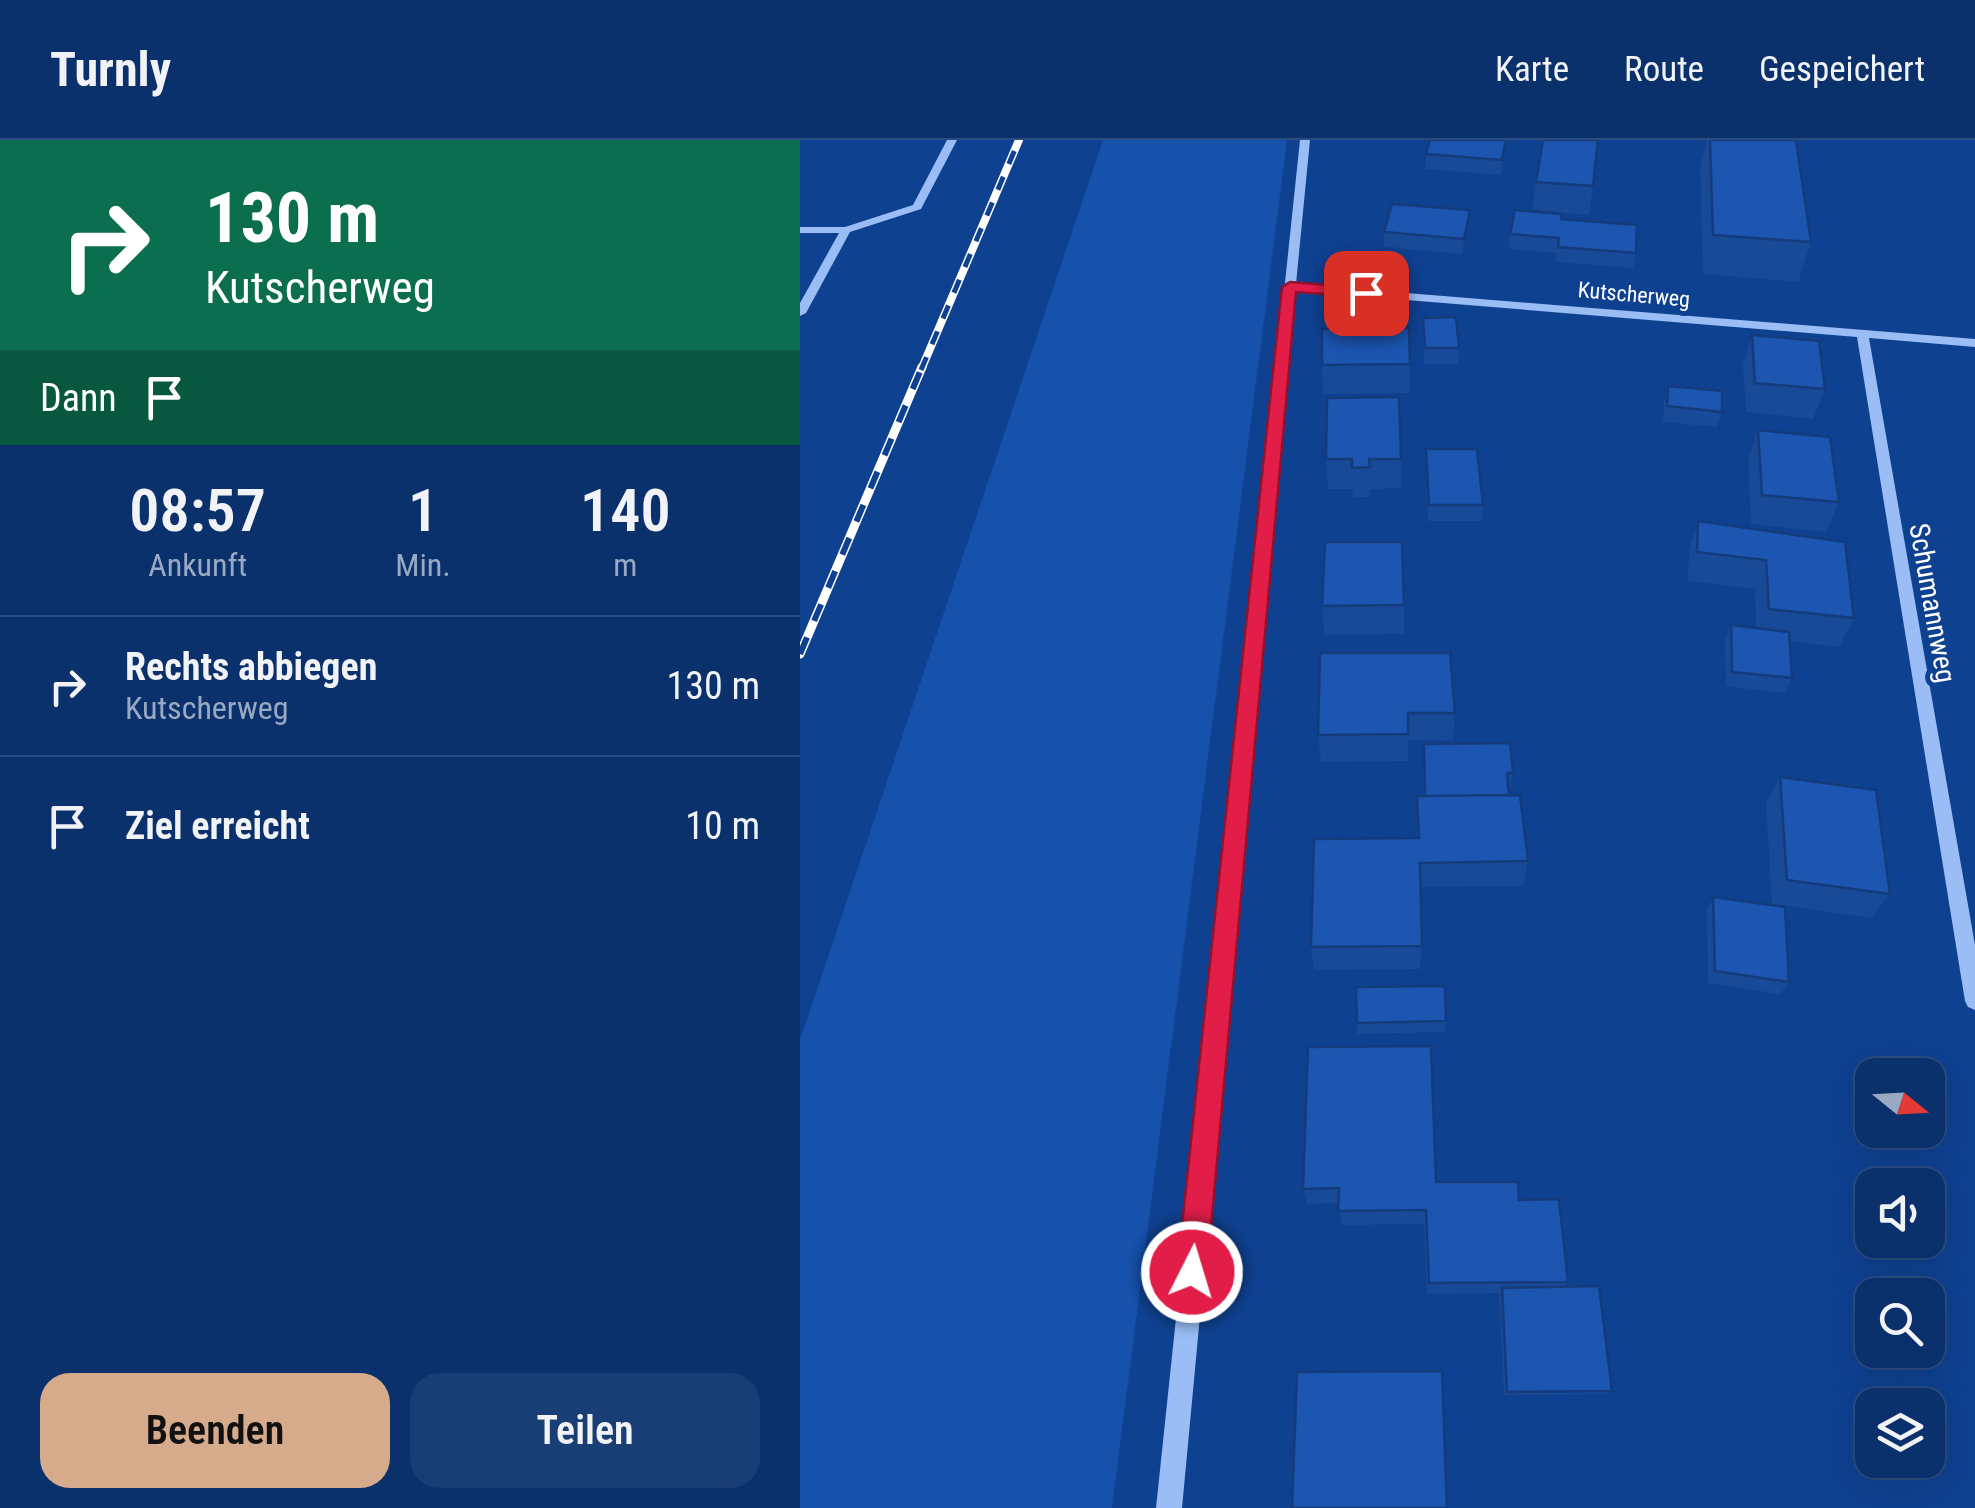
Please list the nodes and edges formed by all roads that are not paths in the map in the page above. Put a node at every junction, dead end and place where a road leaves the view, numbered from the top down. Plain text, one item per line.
1 (952, 140) edge
2 (1304, 140) edge
3 (800, 230) edge
4 (846, 230) junction
5 (1290, 287) junction
6 (800, 313) edge
7 (1862, 332) junction
8 (1975, 343) edge
9 (1975, 1001) edge
10 (1168, 1508) edge

1 - 4 street
2 - 5 street
3 - 4 street
4 - 6 street
5 - 7 street, Kutscherweg
5 - 10 street
7 - 8 street, Kutscherweg
7 - 9 street, Schumannweg

